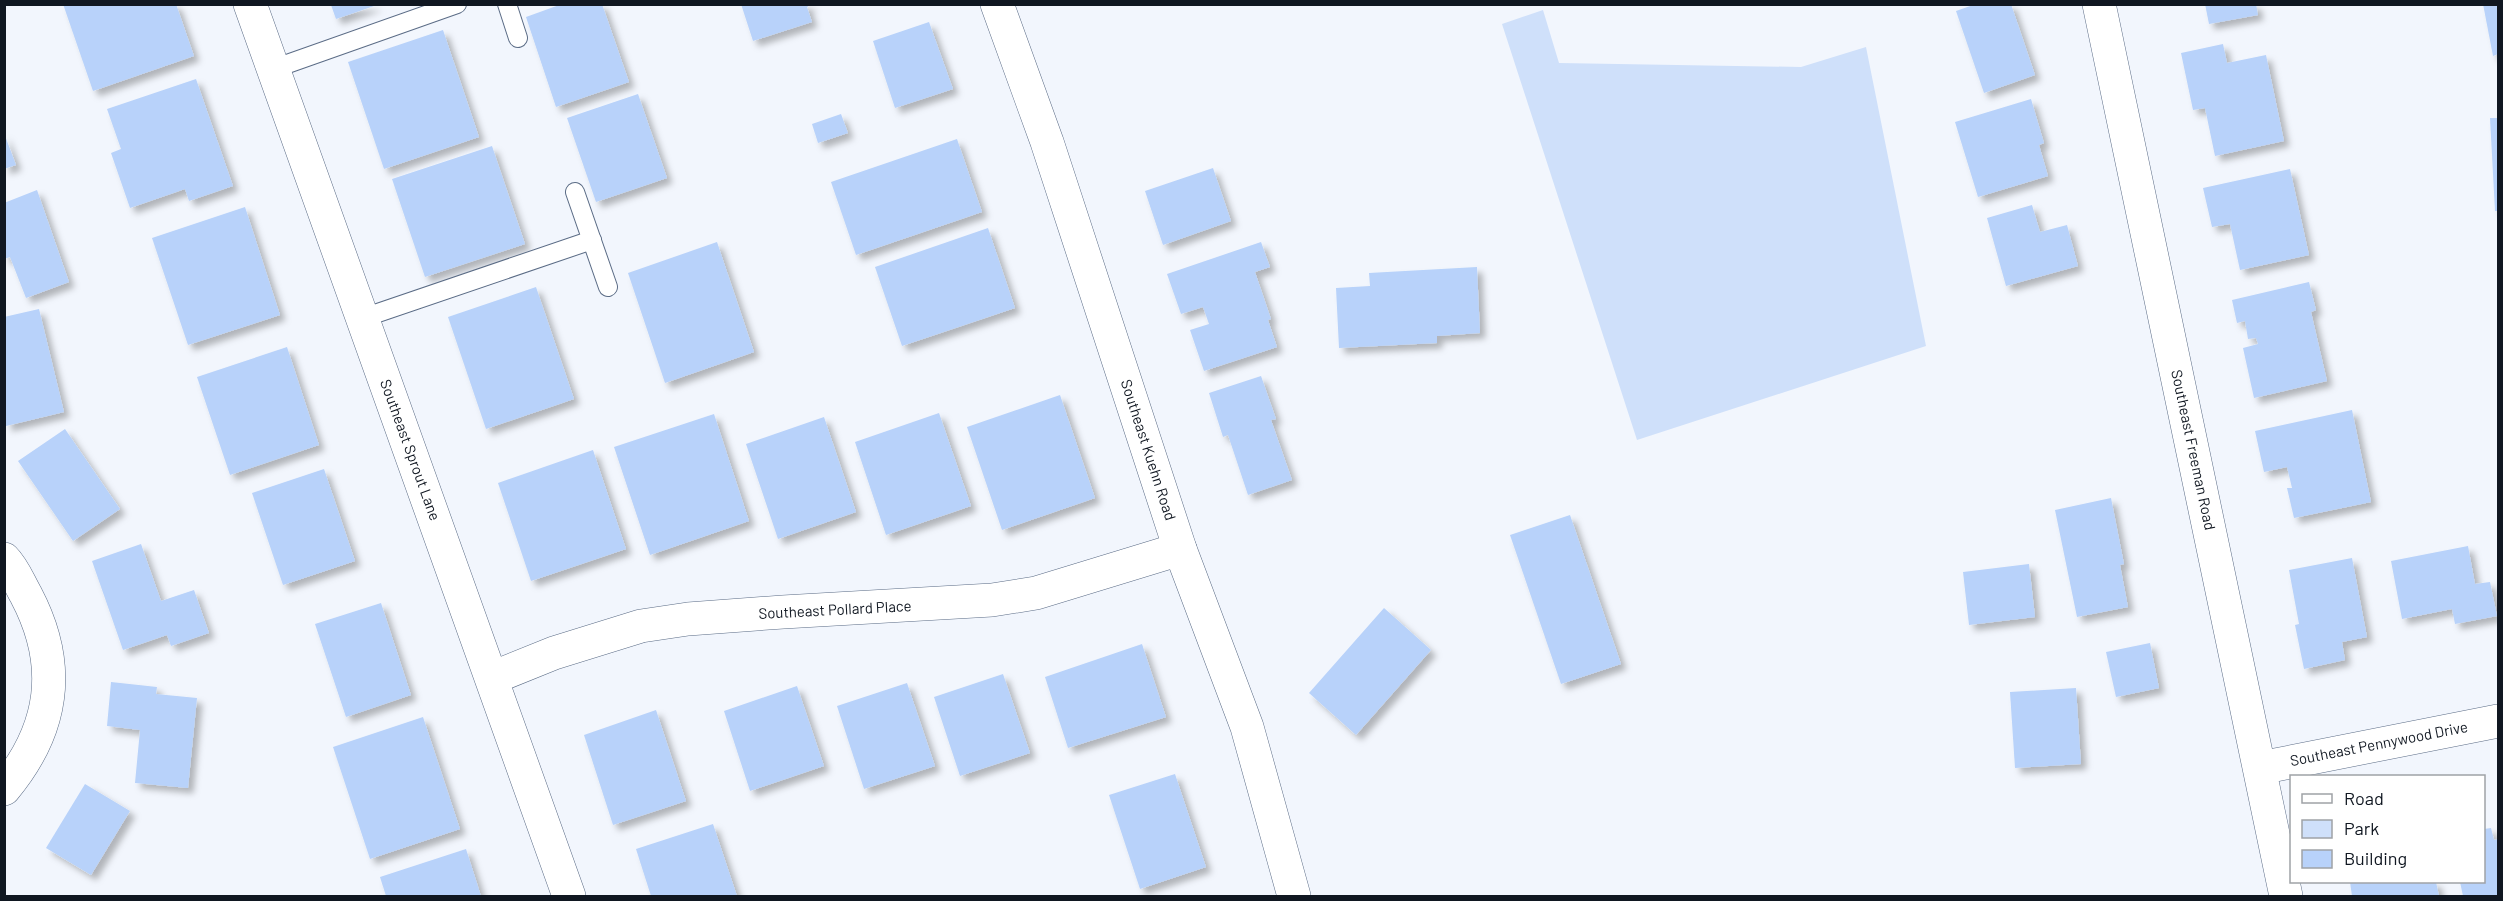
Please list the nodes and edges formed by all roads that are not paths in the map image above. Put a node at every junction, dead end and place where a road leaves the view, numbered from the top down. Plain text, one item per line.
1 (250, 4) edge
2 (457, 4) edge
3 (507, 4) edge
4 (997, 4) edge
5 (2099, 4) edge
6 (518, 38) dead end
7 (273, 69) junction
8 (575, 192) dead end
9 (592, 240) junction
10 (608, 287) dead end
11 (363, 318) junction
12 (1180, 549) junction
13 (4, 559) edge
14 (492, 678) junction
15 (2499, 721) edge
16 (2260, 768) junction
17 (4, 789) edge
18 (569, 897) edge
19 (1294, 897) edge
20 (2286, 897) edge

1 - 7 street, Southeast Sprout Lane
2 - 7 lane
3 - 6 lane
4 - 12 street, Southeast Kuehn Road
5 - 16 street, Southeast Freeman Road
7 - 11 street, Southeast Sprout Lane
8 - 9 lane
9 - 10 lane
9 - 11 lane
11 - 14 street, Southeast Sprout Lane
12 - 14 street, Southeast Pollard Place
12 - 19 street, Southeast Kuehn Road
13 - 17 street
14 - 18 street, Southeast Sprout Lane
15 - 16 street, Southeast Pennywood Drive
16 - 20 street, Southeast Freeman Road

